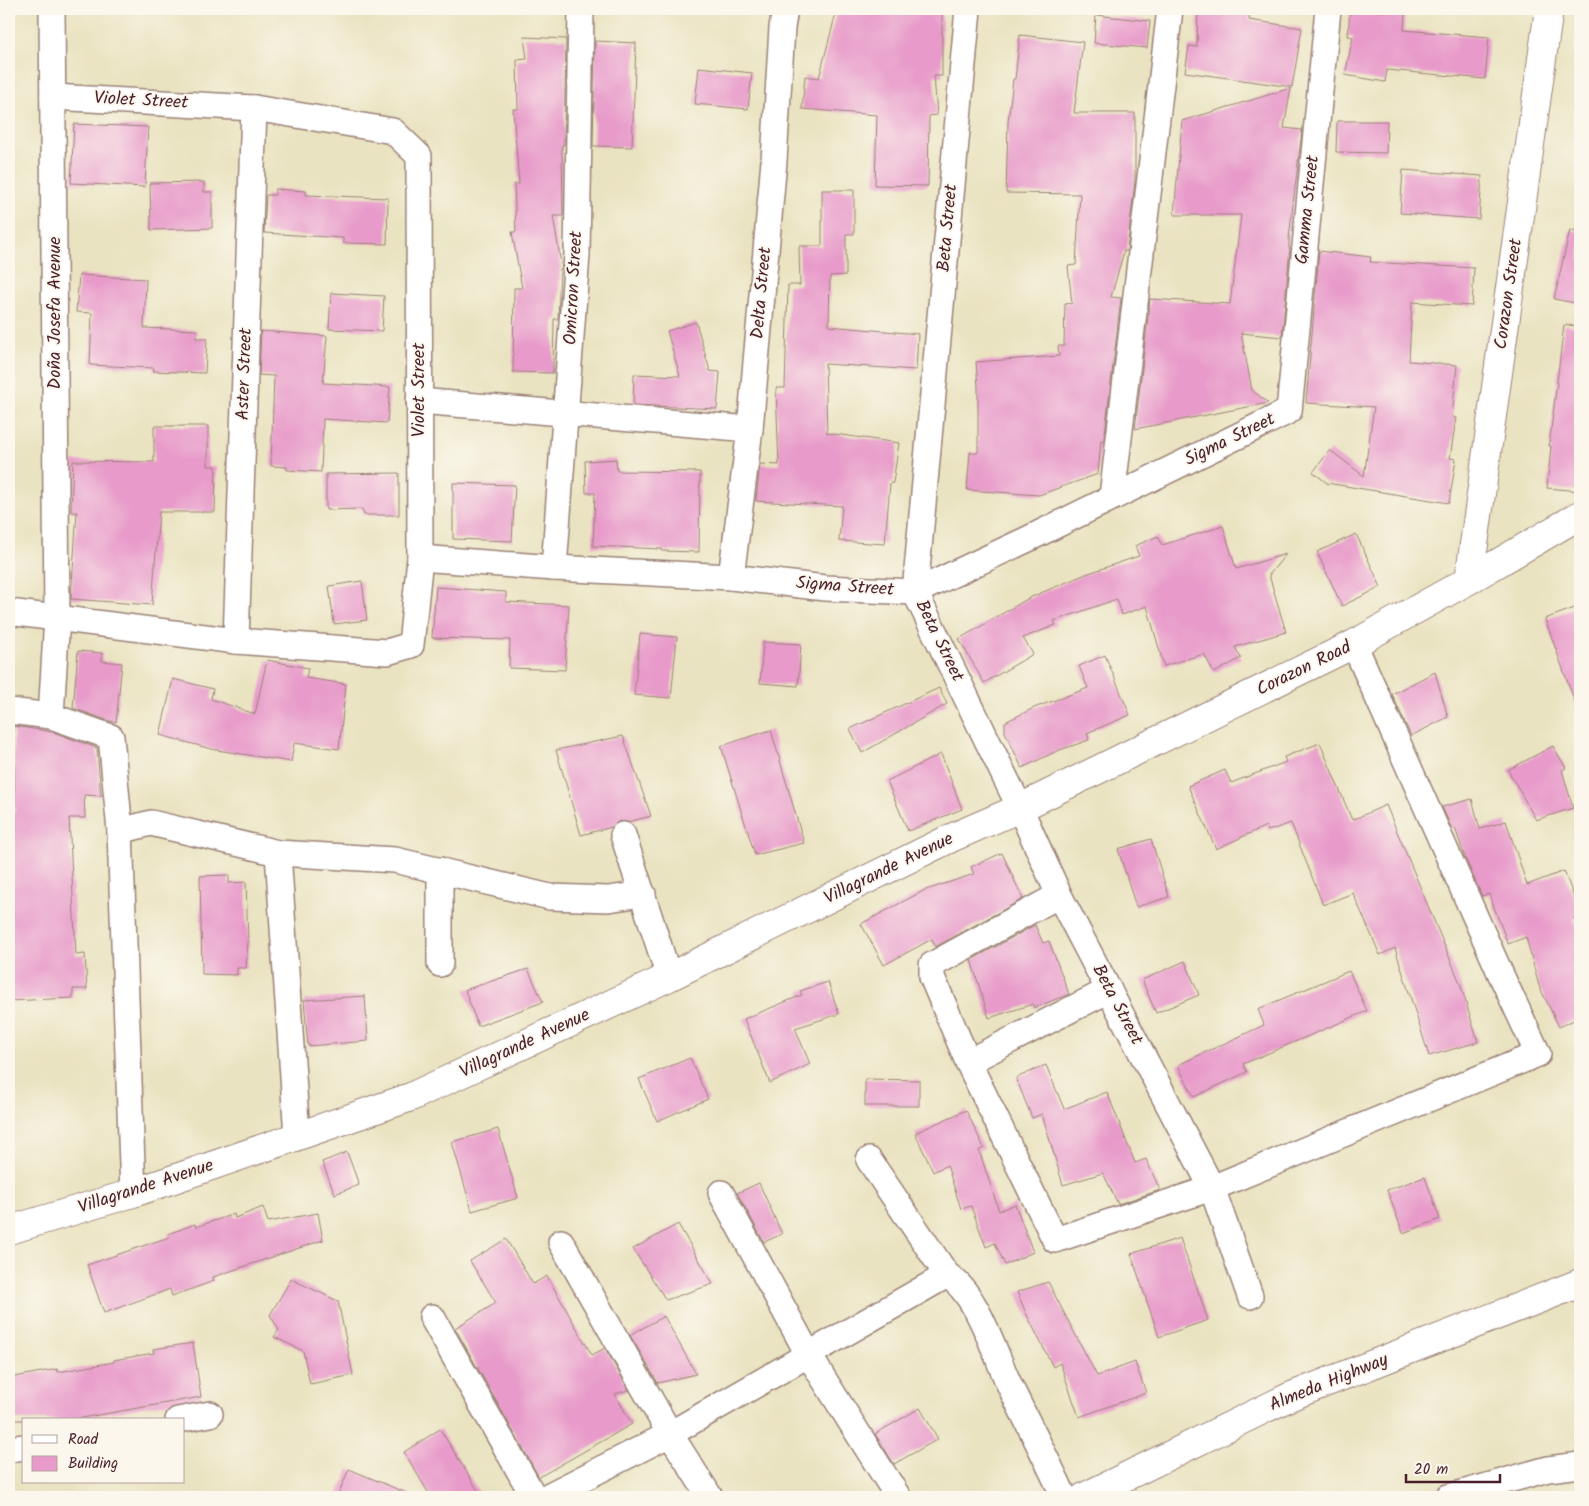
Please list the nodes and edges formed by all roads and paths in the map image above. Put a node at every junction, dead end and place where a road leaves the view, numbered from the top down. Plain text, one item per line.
1 (52, 9) edge
2 (581, 9) edge
3 (785, 9) edge
4 (968, 9) edge
5 (1170, 9) edge
6 (1328, 9) edge
7 (1549, 9) edge
8 (53, 97) junction
9 (254, 108) junction
10 (419, 401) junction
11 (1289, 411) joint
12 (565, 412) junction
13 (750, 429) junction
14 (1112, 497) junction
15 (1580, 515) edge
16 (420, 558) junction
17 (554, 568) junction
18 (731, 577) junction
19 (1469, 580) junction
20 (916, 592) junction
21 (9, 612) edge
22 (57, 617) junction
23 (236, 641) junction
24 (1354, 644) junction
25 (9, 711) edge
26 (51, 716) junction
27 (1020, 808) junction
28 (120, 831) junction
29 (623, 835) dead end
30 (278, 853) junction
31 (440, 870) junction
32 (644, 894) junction
33 (1059, 895) junction
34 (440, 964) dead end
35 (670, 977) junction
36 (1109, 990) junction
37 (968, 1062) junction
38 (297, 1136) junction
39 (869, 1160) dead end
40 (1212, 1188) junction
41 (133, 1193) junction
42 (721, 1193) dead end
43 (9, 1230) edge
44 (560, 1242) dead end
45 (947, 1275) junction
46 (1580, 1283) edge
47 (1250, 1296) dead end
48 (432, 1317) dead end
49 (808, 1354) junction
50 (210, 1414) dead end
51 (185, 1419) edge
52 (670, 1434) junction
53 (22, 1447) edge
54 (9, 1449) edge
55 (1580, 1465) edge
56 (534, 1497) edge
57 (546, 1497) edge
58 (710, 1497) edge
59 (898, 1497) edge
60 (1064, 1497) edge
61 (1084, 1497) edge
62 (1448, 1497) edge

1 - 8 street, Doña Josefa Avenue
2 - 12 street, Omicron Street
3 - 13 street, Delta Street
4 - 20 street, Beta Street
5 - 14 street
6 - 11 street, Gamma Street
7 - 19 main road, Corazon Street
8 - 9 street, Violet Street
8 - 22 street, Doña Josefa Avenue
9 - 10 street, Violet Street
9 - 23 street, Aster Street
10 - 12 street
10 - 16 street, Violet Street
11 - 14 street, Sigma Street
12 - 13 street
12 - 17 street, Omicron Street
13 - 18 street, Delta Street
14 - 20 street, Sigma Street
15 - 19 main road, Corazon Road
16 - 17 street, Sigma Street
16 - 23 street, Violet Street
17 - 18 street, Sigma Street
18 - 20 street, Sigma Street
19 - 24 main road, Corazon Road
20 - 27 street, Beta Street
21 - 22 street, Violet Street
22 - 23 street, Violet Street
22 - 26 street, Doña Josefa Avenue
24 - 27 main road, Corazon Road
24 - 40 street
25 - 26 street
26 - 28 street
27 - 33 street, Beta Street
27 - 35 main road, Villagrande Avenue
28 - 30 street
28 - 41 street
29 - 32 street
30 - 31 street
30 - 38 street
31 - 32 street
31 - 34 street
32 - 35 street
33 - 36 street, Beta Street
33 - 37 street
35 - 38 main road, Villagrande Avenue
36 - 37 street
36 - 40 street, Beta Street
37 - 40 street
38 - 41 main road, Villagrande Avenue
39 - 45 street
40 - 47 street, Beta Street
41 - 43 main road, Villagrande Avenue
42 - 49 street
44 - 52 street
45 - 49 street
45 - 60 street
46 - 61 main road, Almeda Highway
48 - 56 street
49 - 52 street
49 - 59 street
50 - 51 street
52 - 57 street
52 - 58 street
53 - 54 street
55 - 62 street

